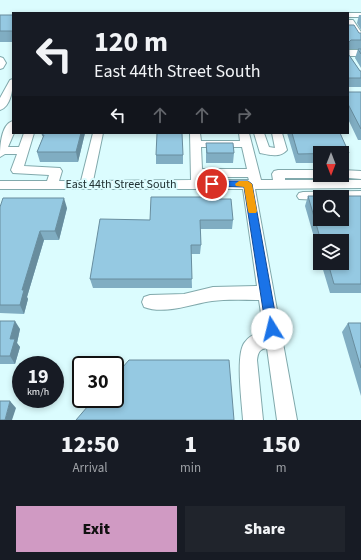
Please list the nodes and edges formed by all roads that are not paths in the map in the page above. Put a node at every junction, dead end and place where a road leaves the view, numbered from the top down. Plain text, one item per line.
1 (349, 15) edge
2 (361, 15) edge
3 (349, 22) edge
4 (349, 32) edge
5 (359, 35) edge
6 (361, 53) edge
7 (349, 54) edge
8 (349, 56) edge
9 (0, 60) edge
10 (361, 62) edge
11 (0, 66) edge
12 (12, 84) edge
13 (0, 107) edge
14 (12, 126) edge
15 (29, 134) edge
16 (98, 134) edge
17 (244, 134) edge
18 (259, 134) edge
19 (277, 134) edge
20 (195, 139) edge
21 (247, 144) junction
22 (22, 151) junction
23 (1, 152) edge
24 (272, 152) junction
25 (349, 174) edge
26 (313, 175) edge
27 (361, 175) edge
28 (197, 178) junction
29 (279, 179) junction
30 (252, 180) junction
31 (52, 184) junction
32 (86, 184) junction
33 (212, 184) junction
34 (361, 184) edge
35 (0, 185) edge
36 (361, 195) edge
37 (304, 196) dead end
38 (213, 197) edge
39 (266, 293) junction
40 (150, 302) dead end
41 (274, 340) junction
42 (254, 420) edge
43 (287, 420) edge

1 - 2 street
3 - 5 street
4 - 5 street
6 - 7 street
8 - 10 street
9 - 11 street
12 - 13 street
14 - 23 street
15 - 22 street
16 - 32 street
17 - 21 street
18 - 24 street
19 - 24 street
20 - 21 street
20 - 28 street
21 - 30 street
22 - 23 street
22 - 31 street
24 - 29 street
25 - 27 street
26 - 29 street
28 - 30 street
28 - 32 street, East 44th Street South
28 - 33 street, East 44th Street South
29 - 30 street, East 44th Street South
29 - 34 street, East 44th Street South
30 - 33 street, East 44th Street South
30 - 39 street
31 - 32 street, East 44th Street South
31 - 35 street, East 44th Street South
33 - 38 street
36 - 37 street
39 - 40 street
39 - 41 street
41 - 42 street
41 - 43 street

